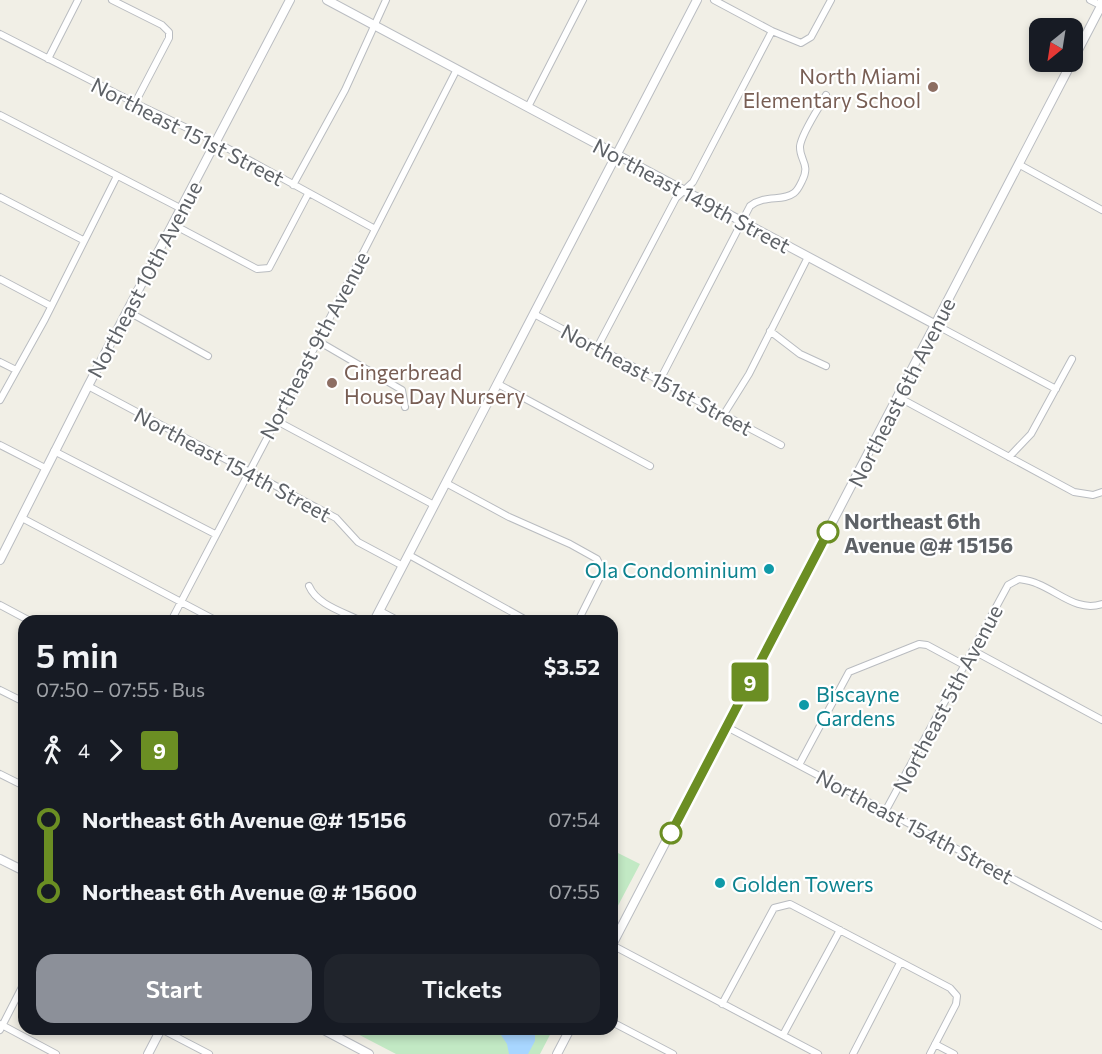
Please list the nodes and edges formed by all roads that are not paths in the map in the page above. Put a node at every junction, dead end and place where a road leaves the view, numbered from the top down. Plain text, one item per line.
1 (78, 0) edge
2 (112, 0) edge
3 (290, 0) edge
4 (327, 0) edge
5 (386, 0) edge
6 (583, 0) edge
7 (697, 0) edge
8 (714, 0) edge
9 (831, 0) edge
10 (1090, 0) edge
11 (1102, 4) edge
12 (374, 25) junction
13 (772, 31) junction
14 (0, 34) edge
15 (48, 59) junction
16 (457, 69) junction
17 (826, 95) dead end
18 (135, 103) junction
19 (528, 107) junction
20 (0, 115) edge
21 (216, 142) junction
22 (617, 154) junction
23 (1020, 165) junction
24 (117, 176) junction
25 (293, 185) junction
26 (682, 191) junction
27 (308, 194) junction
28 (0, 197) edge
29 (180, 208) junction
30 (1102, 210) edge
31 (742, 222) junction
32 (172, 224) junction
33 (375, 229) junction
34 (83, 240) junction
35 (808, 257) junction
36 (0, 279) edge
37 (51, 306) junction
38 (127, 310) junction
39 (534, 314) junction
40 (936, 325) junction
41 (770, 331) junction
42 (318, 341) junction
43 (598, 346) junction
44 (208, 356) dead end
45 (1072, 359) dead end
46 (0, 362) edge
47 (826, 366) dead end
48 (16, 370) junction
49 (660, 380) junction
50 (498, 384) junction
51 (88, 386) junction
52 (1056, 389) junction
53 (898, 397) junction
54 (0, 400) edge
55 (405, 407) dead end
56 (724, 414) junction
57 (275, 420) junction
58 (0, 445) edge
59 (781, 445) dead end
60 (54, 451) junction
61 (1009, 457) junction
62 (650, 466) dead end
63 (45, 468) junction
64 (249, 471) junction
65 (447, 483) junction
66 (1102, 492) edge
67 (434, 505) junction
68 (22, 518) junction
69 (215, 534) junction
70 (409, 555) junction
71 (0, 560) edge
72 (403, 566) junction
73 (309, 586) dead end
74 (181, 602) junction
75 (1102, 604) edge
76 (0, 605) edge
77 (380, 611) junction
78 (19, 615) edge
79 (174, 615) edge
80 (206, 615) edge
81 (350, 615) edge
82 (378, 615) edge
83 (388, 615) edge
84 (517, 615) edge
85 (581, 615) edge
86 (974, 651) junction
87 (966, 666) junction
88 (0, 690) edge
89 (18, 699) edge
90 (1102, 720) edge
91 (727, 727) junction
92 (799, 765) junction
93 (0, 774) edge
94 (18, 783) edge
95 (886, 810) junction
96 (0, 859) edge
97 (18, 868) edge
98 (1102, 926) edge
99 (840, 930) junction
100 (618, 934) edge
101 (618, 948) edge
102 (900, 963) junction
103 (18, 994) edge
104 (722, 1004) junction
105 (618, 1025) edge
106 (1, 1027) edge
107 (158, 1035) edge
108 (173, 1035) edge
109 (331, 1035) edge
110 (567, 1035) edge
111 (783, 1035) junction
112 (935, 1044) junction
113 (355, 1051) edge
114 (56, 1054) edge
115 (148, 1054) edge
116 (209, 1054) edge
117 (369, 1054) edge
118 (557, 1054) edge
119 (673, 1054) edge
120 (818, 1054) edge
121 (853, 1054) edge
122 (930, 1054) edge
123 (954, 1054) edge

1 - 15 street
2 - 18 street
3 - 21 street, Northeast 10th Avenue
4 - 12 street, Northeast 149th Street
5 - 12 street
6 - 19 street
7 - 22 street
8 - 13 street
9 - 13 street
10 - 11 street
11 - 23 street, Northeast 6th Avenue
12 - 16 street, Northeast 149th Street
12 - 25 street
13 - 26 street
14 - 15 street, Northeast 151st Street
15 - 18 street, Northeast 151st Street
16 - 19 street, Northeast 149th Street
16 - 33 street, Northeast 9th Avenue
17 - 31 street
18 - 21 street, Northeast 151st Street
19 - 22 street, Northeast 149th Street
20 - 24 street
21 - 25 street, Northeast 151st Street
21 - 29 street, Northeast 10th Avenue
22 - 26 street, Northeast 149th Street
22 - 39 street
23 - 30 street
23 - 40 street, Northeast 6th Avenue
24 - 29 street
24 - 34 street
25 - 27 street, Northeast 151st Street
26 - 31 street, Northeast 149th Street
26 - 43 street
27 - 32 street
27 - 33 street, Northeast 151st Street
28 - 34 street
29 - 32 street, Northeast 10th Avenue
31 - 35 street, Northeast 149th Street
31 - 49 street
32 - 38 street, Northeast 10th Avenue
33 - 42 street, Northeast 9th Avenue
34 - 37 street
35 - 40 street, Northeast 149th Street
35 - 41 street
36 - 37 street
37 - 48 street
38 - 44 street
38 - 51 street, Northeast 10th Avenue
39 - 43 street, Northeast 151st Street
39 - 50 street
40 - 52 street, Northeast 149th Street
40 - 53 street, Northeast 6th Avenue
41 - 47 street
41 - 56 street
42 - 55 street
42 - 57 street, Northeast 9th Avenue
43 - 49 street, Northeast 151st Street
45 - 52 street
46 - 48 street
48 - 54 street
49 - 56 street, Northeast 151st Street
50 - 62 street
50 - 65 street
51 - 60 street, Northeast 10th Avenue
51 - 64 street, Northeast 154th Street
52 - 61 street
53 - 61 street
53 - 91 street, Northeast 6th Avenue
56 - 59 street, Northeast 151st Street
57 - 64 street, Northeast 9th Avenue
57 - 67 street
58 - 63 street
60 - 63 street, Northeast 10th Avenue
60 - 69 street
61 - 66 street
63 - 68 street, Northeast 10th Avenue
64 - 69 street, Northeast 9th Avenue
64 - 72 street, Northeast 154th Street
65 - 67 street
65 - 85 street
67 - 70 street
68 - 71 street, Northeast 10th Avenue
68 - 74 street
69 - 74 street, Northeast 9th Avenue
70 - 72 street
70 - 84 street
72 - 77 street
73 - 81 street
74 - 79 street, Northeast 9th Avenue
74 - 80 street
75 - 86 street, Northeast 5th Avenue
76 - 78 street
77 - 82 street
77 - 83 street
86 - 87 street, Northeast 5th Avenue
86 - 90 street
87 - 92 street
87 - 95 street, Northeast 5th Avenue
88 - 89 street
91 - 92 street, Northeast 154th Street
91 - 100 street, Northeast 6th Avenue
92 - 95 street, Northeast 154th Street
93 - 94 street
95 - 98 street, Northeast 154th Street
96 - 97 street
99 - 102 street
99 - 104 street
99 - 111 street
101 - 104 street
102 - 112 street
102 - 121 street
103 - 106 street
104 - 111 street
105 - 119 street
106 - 114 street
107 - 115 street
108 - 116 street
109 - 113 street
110 - 118 street
111 - 120 street
112 - 122 street
112 - 123 street
113 - 117 street

